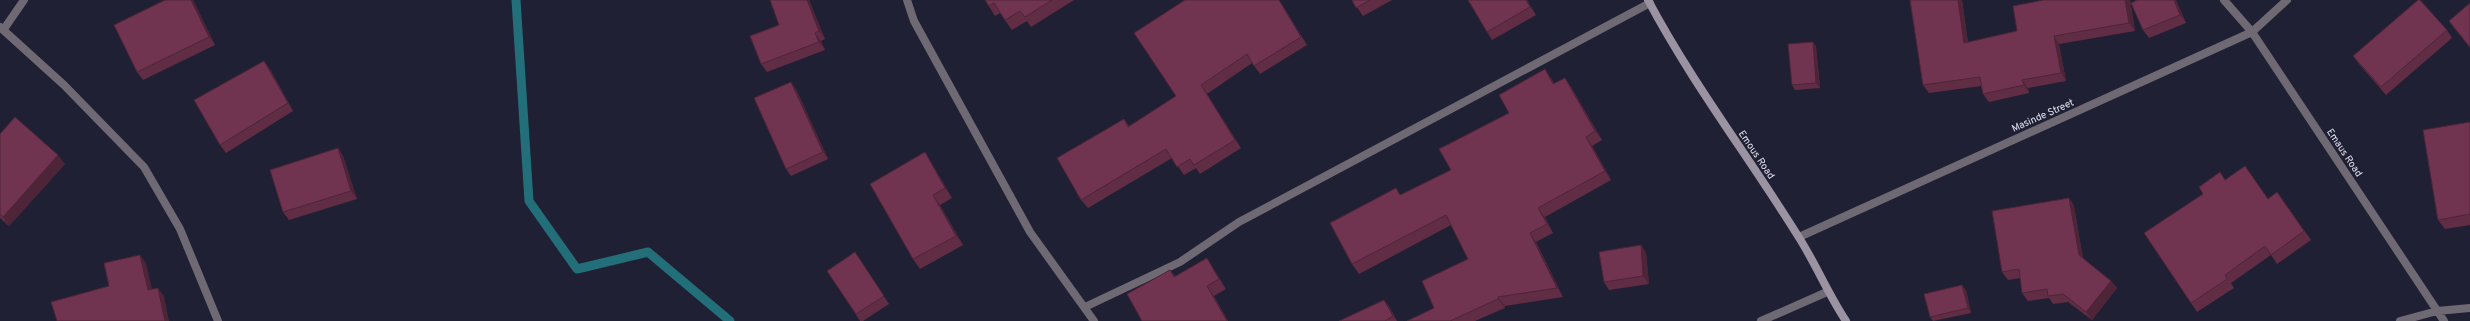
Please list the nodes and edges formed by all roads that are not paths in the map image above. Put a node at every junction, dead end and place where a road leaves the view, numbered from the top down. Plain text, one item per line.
1 (24, 0) edge
2 (907, 0) edge
3 (2224, 0) edge
4 (2287, 0) edge
5 (1649, 2) edge
6 (2, 28) edge
7 (2252, 32) junction
8 (1799, 237) junction
9 (1827, 292) junction
10 (1085, 307) junction
11 (2470, 308) edge
12 (2437, 311) junction
13 (218, 321) edge
14 (1094, 321) edge
15 (1761, 321) edge
16 (1846, 321) edge
17 (2400, 321) edge
18 (2444, 321) edge

1 - 6 street
2 - 10 street
3 - 7 street, Emaus Road
4 - 7 street, Masinde Street
5 - 8 street, Emous Road
5 - 10 street
6 - 13 street
7 - 8 street, Masinde Street
7 - 12 street, Emaus Road
8 - 9 street, Emous Road
9 - 15 street
9 - 16 street, Emous Road
10 - 14 street
11 - 12 street
12 - 17 street
12 - 18 street, Emaus Road

